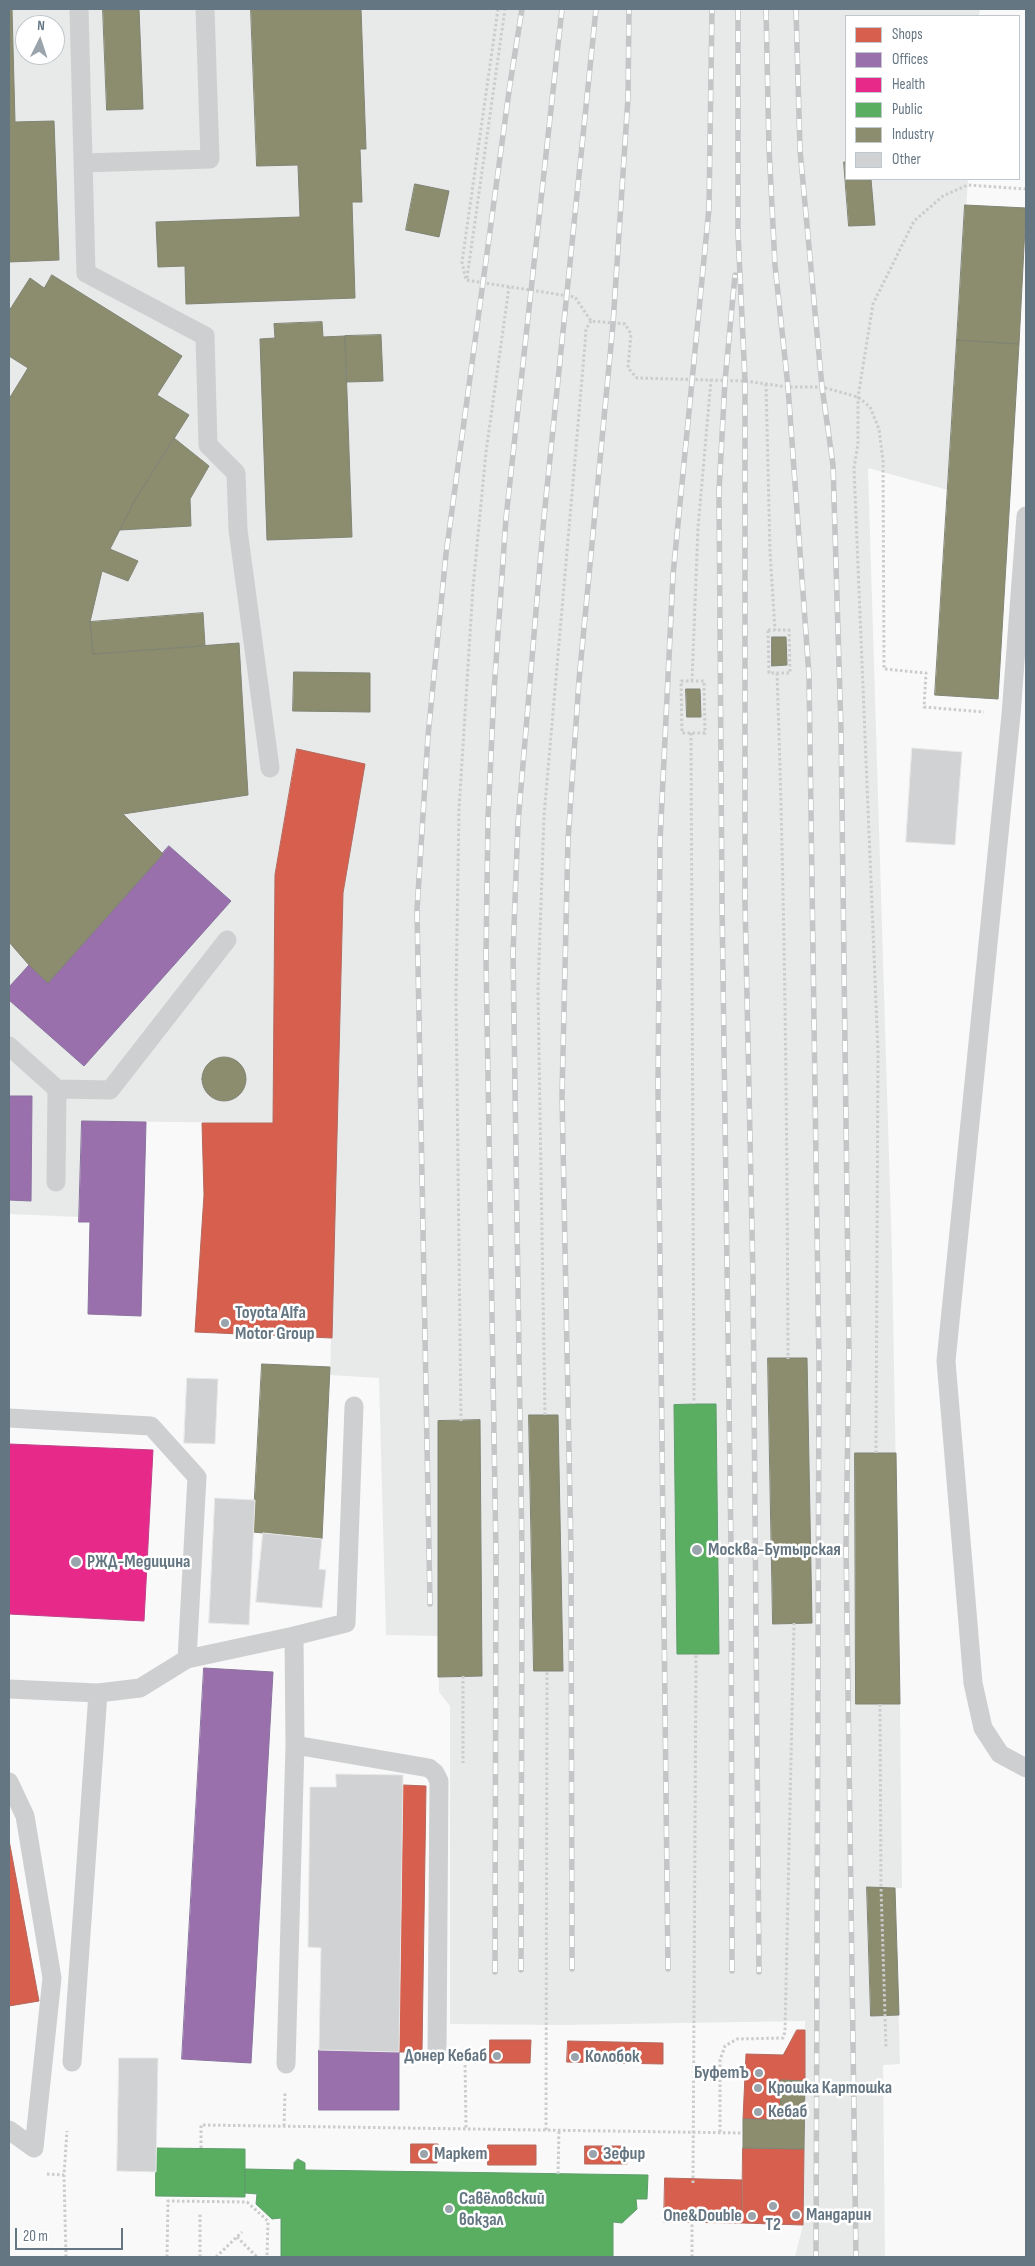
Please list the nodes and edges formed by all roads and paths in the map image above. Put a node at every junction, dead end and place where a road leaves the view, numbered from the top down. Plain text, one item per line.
1 (79, 9) edge
2 (205, 9) edge
3 (498, 9) edge
4 (505, 9) edge
5 (83, 163) junction
6 (1026, 189) edge
7 (466, 280) junction
8 (509, 287) junction
9 (591, 321) junction
10 (711, 380) junction
11 (766, 384) junction
12 (858, 397) junction
13 (1026, 516) edge
14 (776, 630) junction
15 (777, 673) junction
16 (692, 681) junction
17 (1011, 715) junction
18 (691, 733) junction
19 (270, 768) dead end
20 (227, 940) dead end
21 (9, 1046) edge
22 (57, 1089) junction
23 (56, 1182) dead end
24 (788, 1359) dead end
25 (694, 1404) dead end
26 (354, 1406) dead end
27 (545, 1415) dead end
28 (9, 1418) edge
29 (461, 1421) dead end
30 (876, 1453) dead end
31 (794, 1623) dead end
32 (294, 1636) junction
33 (696, 1654) dead end
34 (187, 1659) junction
35 (547, 1671) dead end
36 (9, 1689) edge
37 (98, 1693) junction
38 (880, 1704) dead end
39 (295, 1745) junction
40 (1026, 1768) edge
41 (9, 1782) edge
42 (886, 2047) dead end
43 (437, 2052) dead end
44 (72, 2062) dead end
45 (286, 2064) joint
46 (284, 2126) junction
47 (67, 2128) dead end
48 (9, 2130) edge
49 (546, 2130) junction
50 (558, 2130) junction
51 (693, 2132) junction
52 (720, 2132) junction
53 (743, 2133) dead end
54 (201, 2148) dead end
55 (558, 2174) dead end
56 (693, 2183) dead end
57 (200, 2214) dead end
58 (692, 2218) dead end
59 (242, 2232) dead end
60 (237, 2237) junction
61 (66, 2257) edge
62 (167, 2257) edge
63 (200, 2257) edge
64 (216, 2257) edge
65 (258, 2257) edge
66 (267, 2257) edge
67 (692, 2257) edge

1 - 5 lane
2 - 5 lane
3 - 7 path
4 - 7 path
5 - 19 lane
6 - 12 path
7 - 8 path
8 - 9 path
8 - 29 path
9 - 10 path
9 - 27 path
10 - 11 path
10 - 16 path
11 - 12 path
11 - 14 path
12 - 17 path
12 - 30 path
13 - 17 lane
14 - 15 path
14 - 15 path
15 - 24 path
16 - 18 path
16 - 18 path
17 - 40 lane
18 - 25 path
20 - 22 lane
21 - 22 lane
22 - 23 lane
26 - 32 lane
28 - 34 lane
31 - 52 path
32 - 34 lane
32 - 39 lane
33 - 51 path
34 - 37 lane
35 - 49 path
36 - 37 lane
37 - 44 lane
38 - 42 path
39 - 43 lane
39 - 45 lane
41 - 48 lane
45 - 46 path
46 - 49 path
46 - 54 path
47 - 61 path
49 - 50 path
50 - 51 path
50 - 55 path
51 - 52 path
51 - 56 path
52 - 53 path
57 - 63 path
58 - 67 path
59 - 60 path
60 - 64 path
60 - 65 path
62 - 66 path

